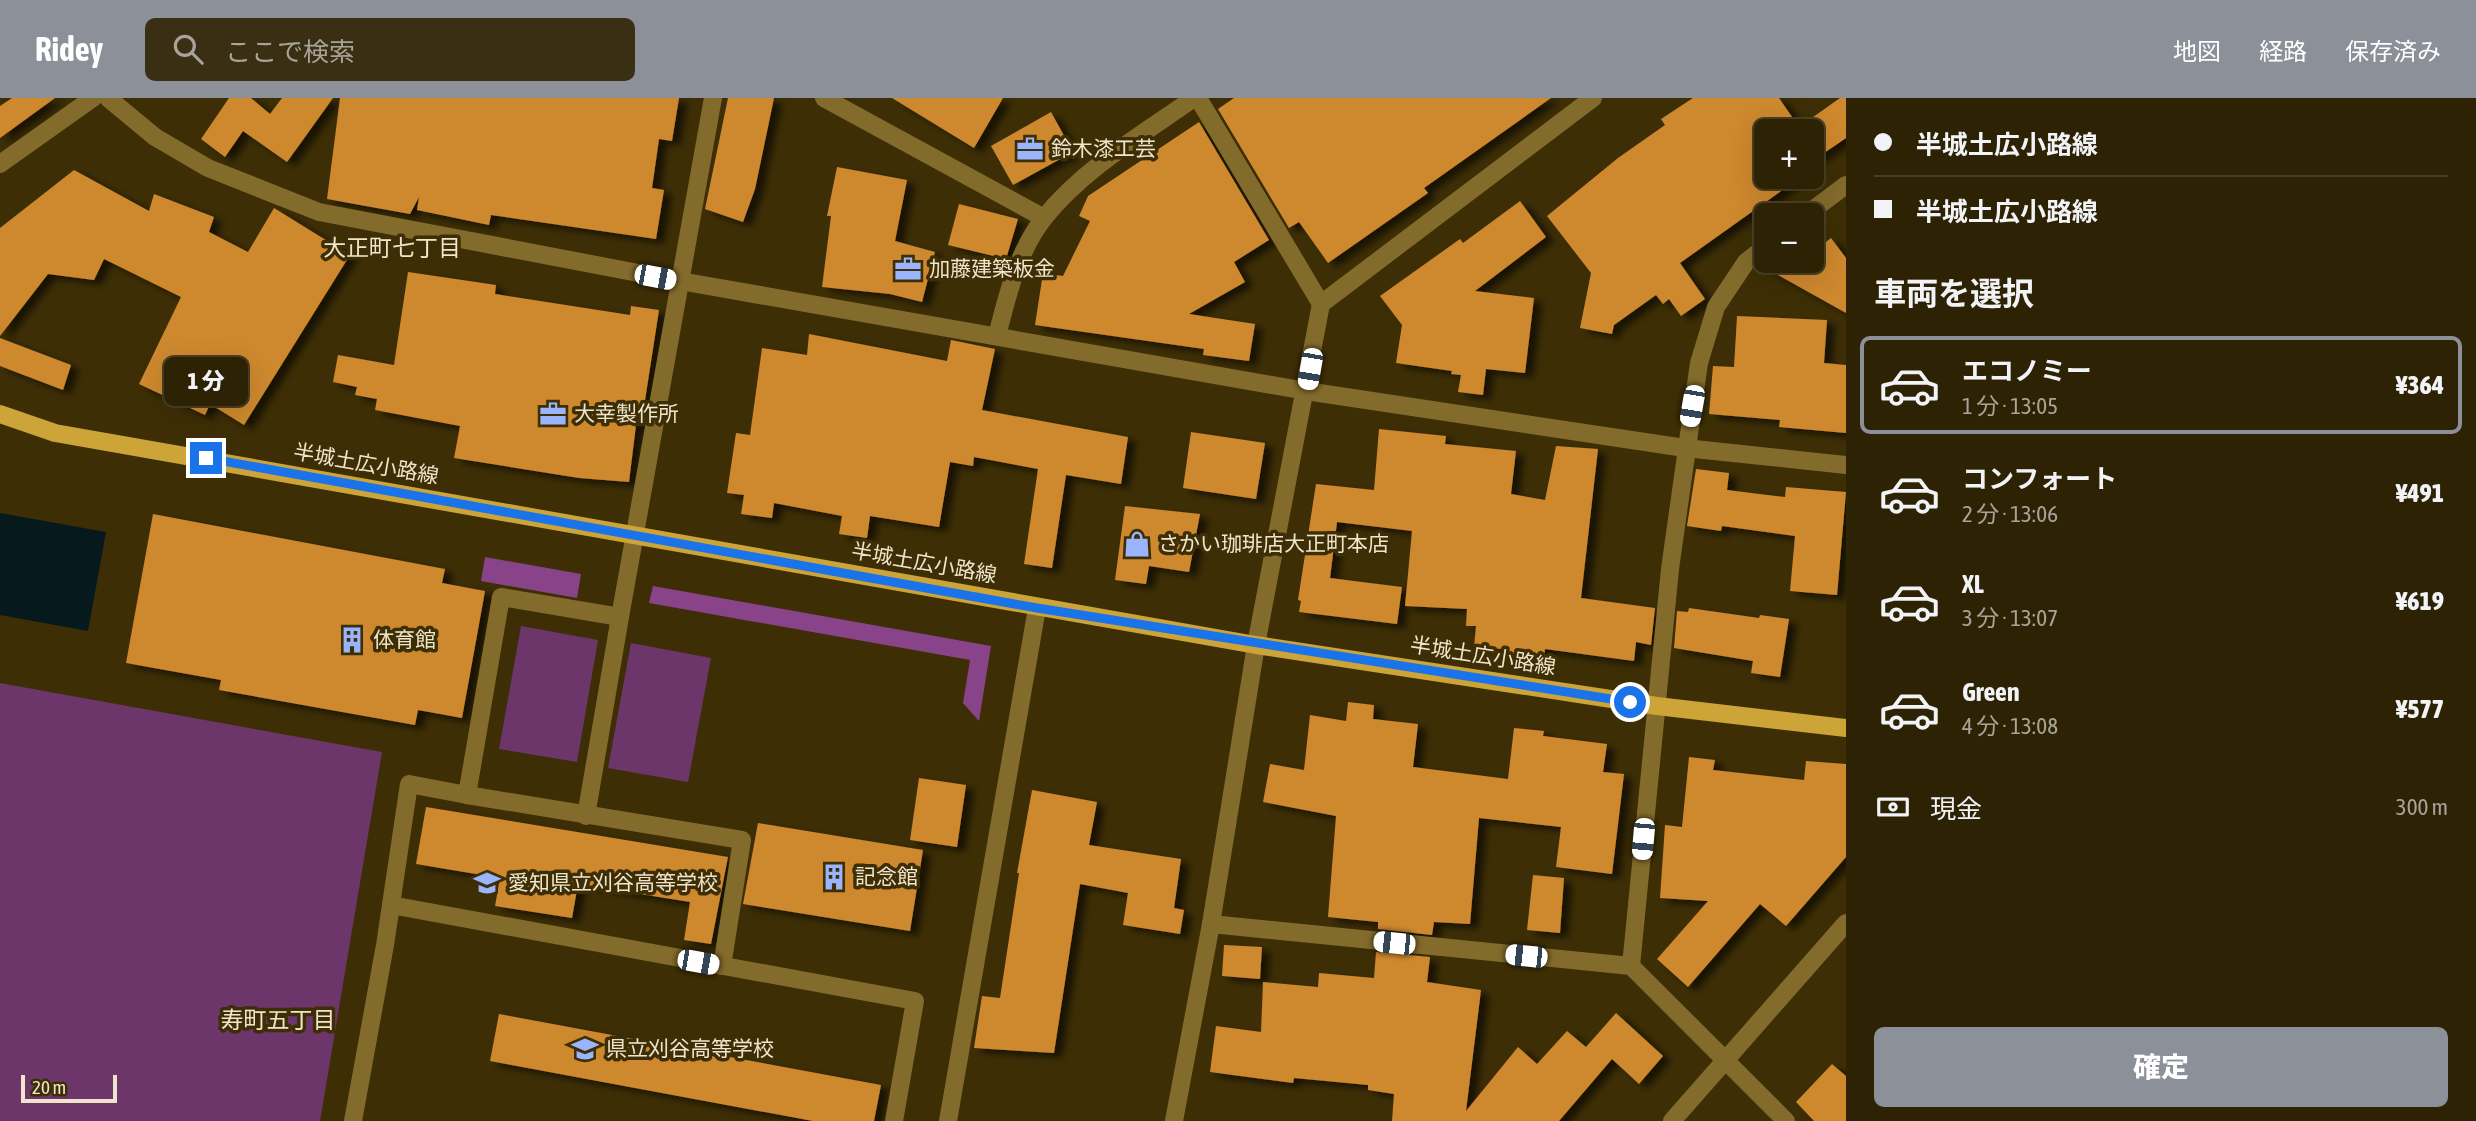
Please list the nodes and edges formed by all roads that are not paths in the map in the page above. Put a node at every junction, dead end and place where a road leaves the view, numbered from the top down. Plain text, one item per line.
1 (93, 98) edge
2 (108, 98) edge
3 (713, 98) edge
4 (824, 98) edge
5 (1196, 98) edge
6 (1592, 98) edge
7 (0, 164) edge
8 (1846, 185) edge
9 (1823, 203) edge
10 (1044, 218) junction
11 (1754, 256) edge
12 (680, 281) junction
13 (1321, 304) junction
14 (997, 336) junction
15 (1306, 391) junction
16 (1, 415) edge
17 (1685, 448) junction
18 (1846, 465) edge
19 (635, 536) junction
20 (1037, 608) junction
21 (621, 617) junction
22 (1256, 645) junction
23 (1657, 706) junction
24 (1846, 727) edge
25 (467, 794) junction
26 (586, 816) junction
27 (391, 905) junction
28 (1846, 923) edge
29 (1211, 925) junction
30 (722, 966) junction
31 (1631, 966) junction
32 (1725, 1061) junction
33 (353, 1121) edge
34 (894, 1121) edge
35 (948, 1121) edge
36 (1174, 1121) edge
37 (1672, 1121) edge
38 (1786, 1121) edge

1 - 7 street
2 - 12 street
3 - 12 street
4 - 10 street
5 - 10 street
5 - 13 street
6 - 13 street
8 - 9 street
10 - 14 street
11 - 17 street
12 - 14 street
12 - 19 street
13 - 15 street
14 - 15 street
15 - 17 street
15 - 22 street
16 - 19 main road, 半城土広小路線
17 - 18 street
17 - 23 street
19 - 20 main road, 半城土広小路線
19 - 21 street
20 - 22 main road, 半城土広小路線
20 - 35 street
21 - 25 street
21 - 26 street
22 - 23 main road, 半城土広小路線
22 - 29 street
23 - 24 main road, 半城土広小路線
23 - 31 street
25 - 26 street
25 - 27 street
26 - 30 street
27 - 30 street
27 - 33 street
28 - 32 street
29 - 31 street
29 - 36 street
30 - 34 street
31 - 32 street
32 - 37 street
32 - 38 street

